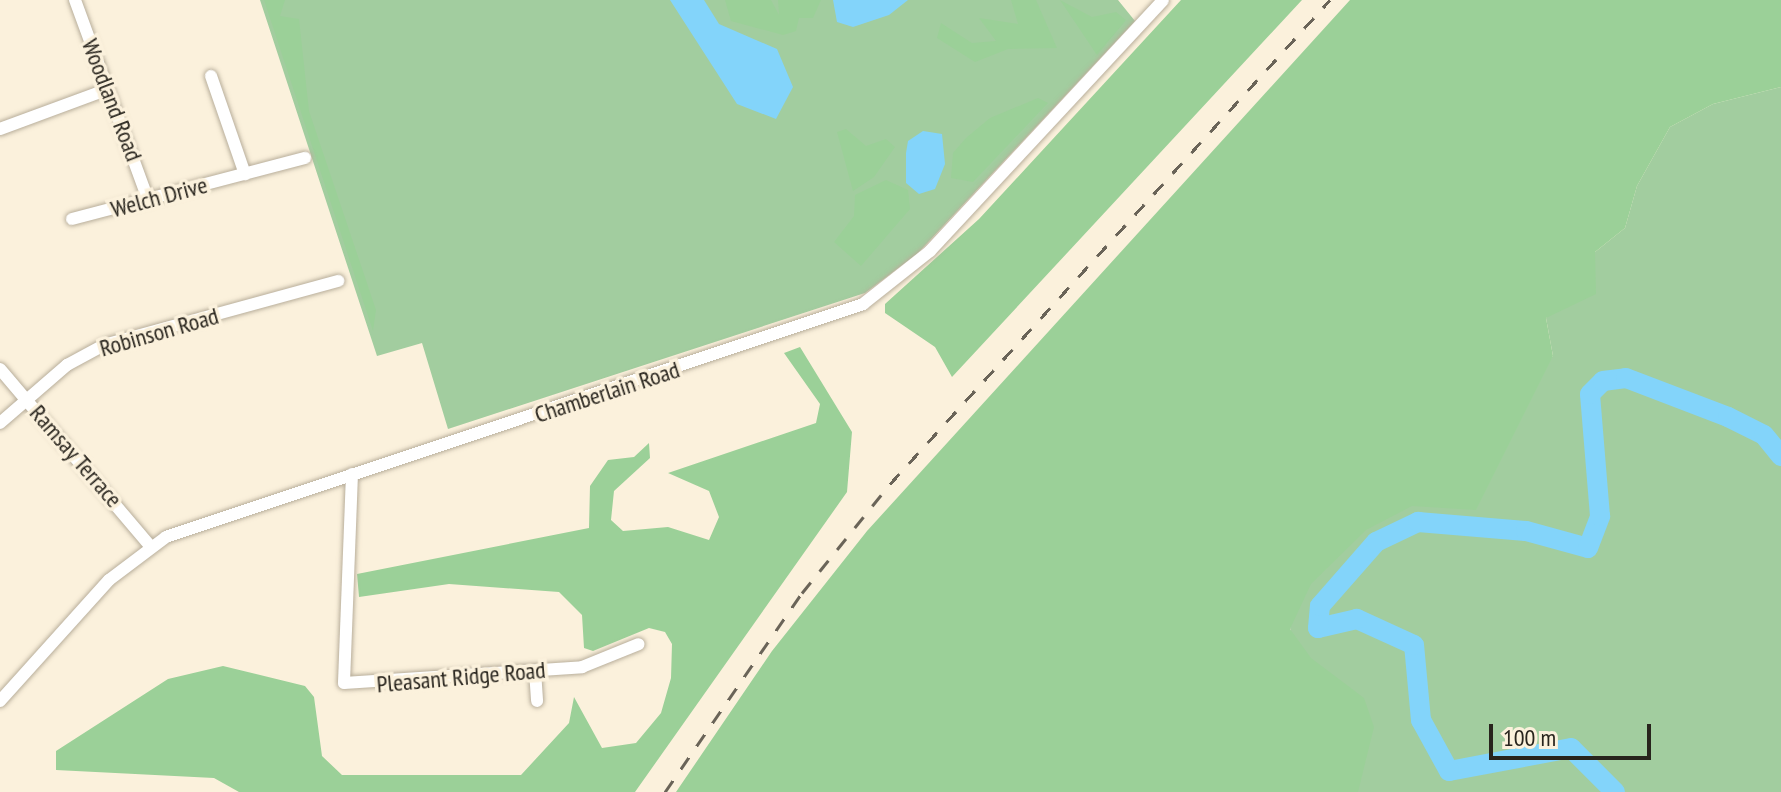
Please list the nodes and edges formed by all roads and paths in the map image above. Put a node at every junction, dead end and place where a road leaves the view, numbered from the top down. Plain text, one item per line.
1 (75, 0) edge
2 (1163, 0) edge
3 (211, 76) dead end
4 (106, 90) junction
5 (0, 129) edge
6 (305, 158) dead end
7 (245, 174) junction
8 (148, 200) junction
9 (72, 219) dead end
10 (338, 281) dead end
11 (0, 369) edge
12 (26, 400) junction
13 (0, 423) edge
14 (352, 474) junction
15 (149, 545) junction
16 (639, 644) dead end
17 (535, 671) junction
18 (0, 701) edge
19 (537, 701) dead end

1 - 4 street, Woodland Road
2 - 14 street, Chamberlain Road
3 - 7 street
4 - 5 street
4 - 8 street, Woodland Road
6 - 7 street, Welch Drive
7 - 8 street, Welch Drive
8 - 9 street, Welch Drive
10 - 12 street, Robinson Road
11 - 12 street, Ramsay Terrace
12 - 13 street, Robinson Road
12 - 15 street, Ramsay Terrace
14 - 15 street, Chamberlain Road
14 - 17 street, Pleasant Ridge Road
15 - 18 street, Chamberlain Road
16 - 17 street, Pleasant Ridge Road
17 - 19 street

